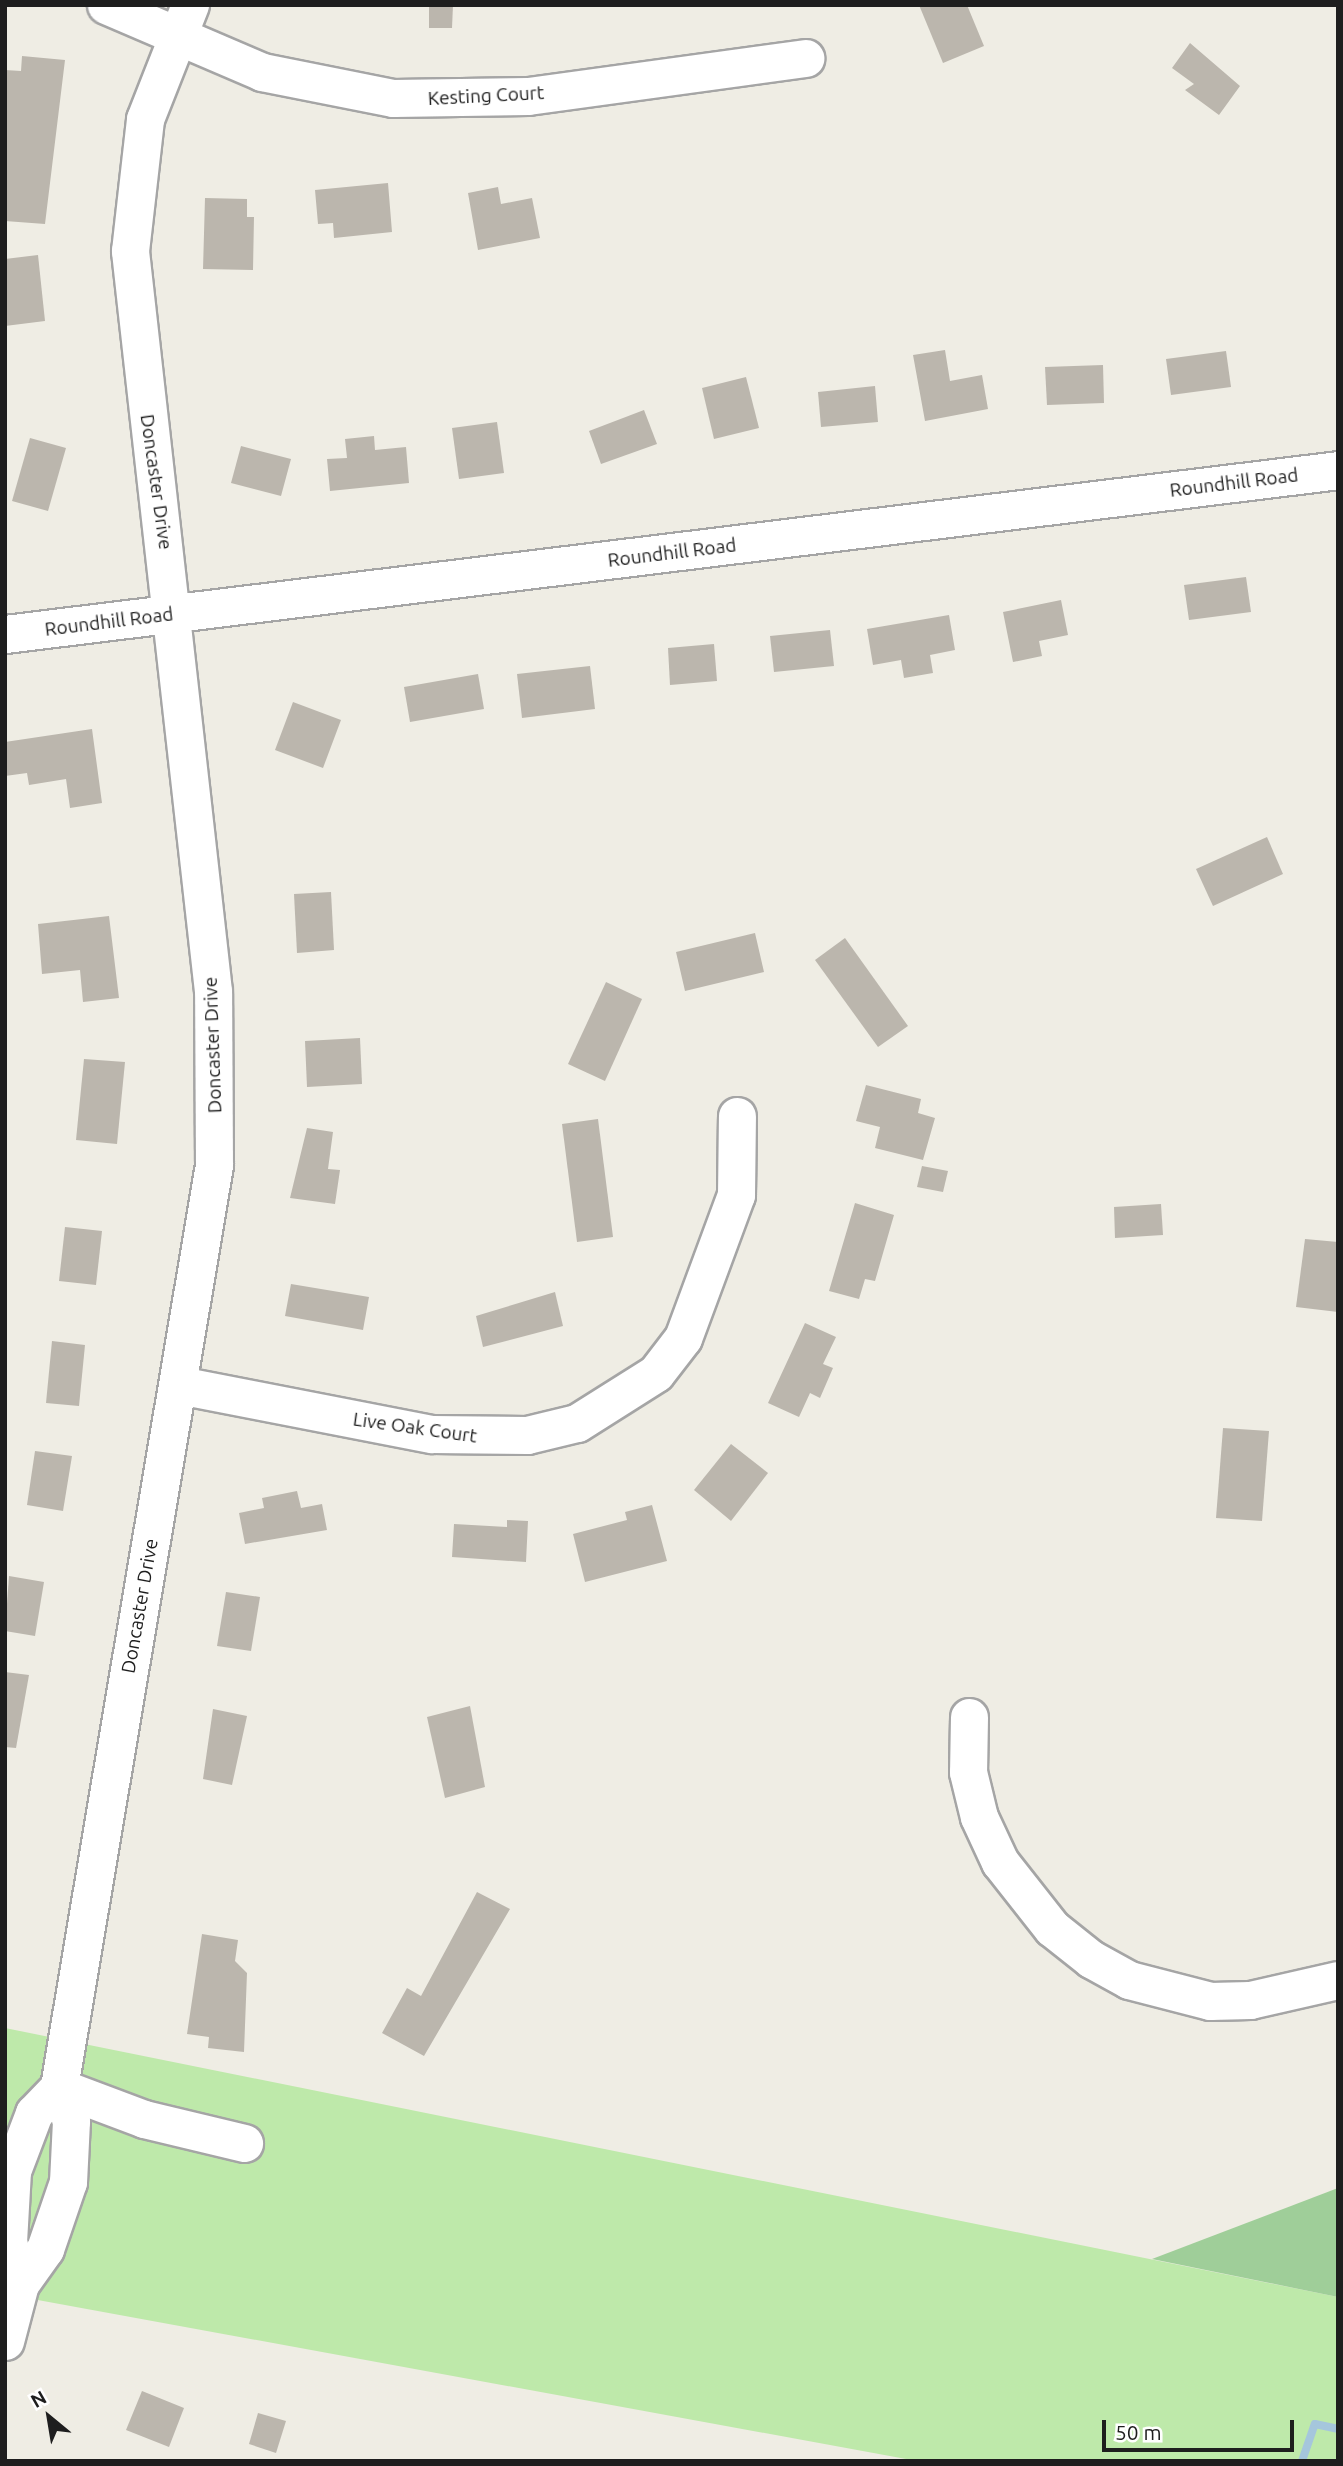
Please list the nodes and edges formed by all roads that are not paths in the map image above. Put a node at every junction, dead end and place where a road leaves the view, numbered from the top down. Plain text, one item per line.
1 (106, 5) edge
2 (182, 21) edge
3 (805, 58) dead end
4 (1338, 470) edge
5 (173, 615) junction
6 (5, 634) edge
7 (737, 1116) dead end
8 (179, 1385) junction
9 (969, 1717) dead end
10 (1338, 1980) edge
11 (59, 2087) junction
12 (244, 2143) dead end
13 (19, 2284) junction
14 (5, 2341) edge

1 - 2 street, Kesting Court
2 - 3 street, Kesting Court
2 - 5 street, Doncaster Drive
4 - 5 street, Roundhill Road
5 - 6 street, Roundhill Road
5 - 8 street, Doncaster Drive
7 - 8 street, Live Oak Court
8 - 11 street, Doncaster Drive
9 - 10 street
11 - 12 street
11 - 13 street, Doncaster Drive
11 - 13 street
13 - 14 street

